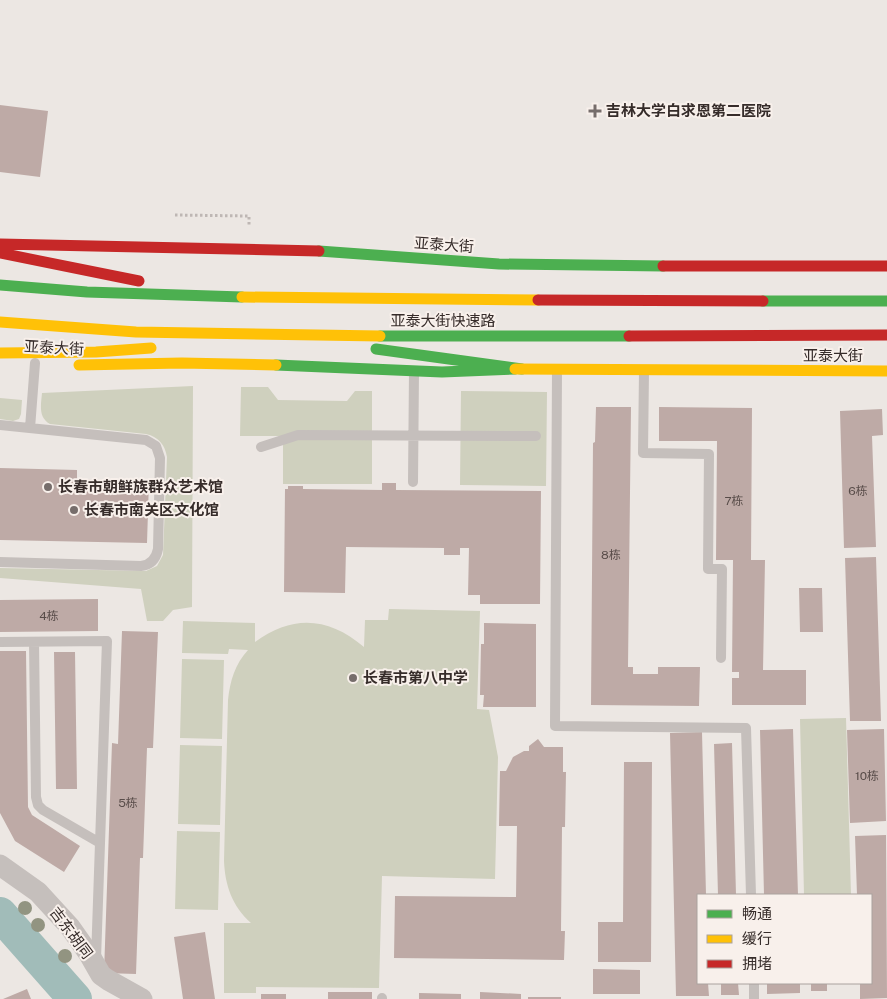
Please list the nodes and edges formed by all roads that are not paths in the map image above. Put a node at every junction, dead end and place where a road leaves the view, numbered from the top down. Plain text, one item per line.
1 (0, 244) edge
2 (0, 253) edge
3 (887, 266) edge
4 (0, 285) edge
5 (209, 296) junction
6 (887, 301) edge
7 (0, 322) edge
8 (209, 335) junction
9 (887, 335) edge
10 (319, 336) junction
11 (0, 354) edge
12 (0, 358) edge
13 (35, 363) junction
14 (522, 369) junction
15 (557, 370) junction
16 (644, 370) junction
17 (414, 371) junction
18 (887, 371) edge
19 (0, 425) edge
20 (30, 428) junction
21 (414, 436) junction
22 (536, 436) dead end
23 (260, 447) dead end
24 (413, 482) dead end
25 (0, 562) edge
26 (0, 642) edge
27 (34, 642) junction
28 (721, 658) dead end
29 (100, 843) junction
30 (0, 864) edge
31 (751, 894) edge
32 (96, 968) junction
33 (754, 984) edge
34 (142, 999) edge
35 (754, 999) edge

1 - 3 main road, 亚泰大街
2 - 5 main road
4 - 5 main road, 亚泰大街快速路
5 - 6 main road, 亚泰大街快速路
7 - 8 main road, 亚泰大街快速路
8 - 10 main road, 亚泰大街快速路
8 - 11 main road
9 - 10 main road, 亚泰大街快速路
10 - 14 main road
12 - 13 main road, 亚泰大街
13 - 17 main road, 亚泰大街
13 - 20 lane
14 - 15 main road, 亚泰大街
14 - 17 main road, 亚泰大街
15 - 16 main road, 亚泰大街
15 - 31 lane
16 - 18 main road, 亚泰大街
16 - 28 lane
17 - 21 lane
19 - 20 lane
20 - 25 lane
21 - 22 lane
21 - 23 lane
21 - 24 lane
26 - 27 lane
27 - 29 lane
27 - 29 lane
29 - 32 lane
30 - 32 street, 吉东胡同
32 - 34 street, 吉东胡同
33 - 35 lane

